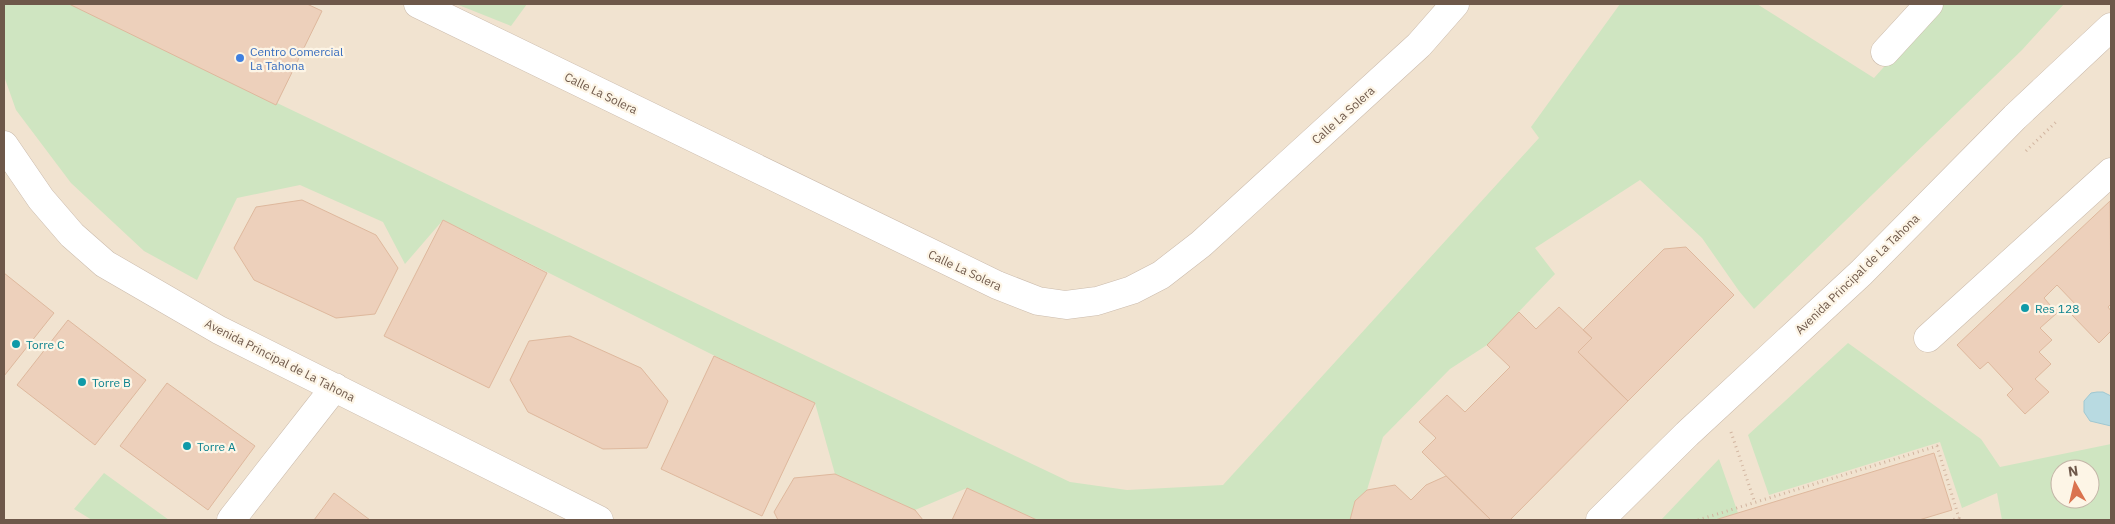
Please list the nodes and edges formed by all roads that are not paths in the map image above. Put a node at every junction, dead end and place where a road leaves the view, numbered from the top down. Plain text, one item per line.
1 (418, 4) edge
2 (1455, 4) edge
3 (1929, 4) edge
4 (2111, 27) edge
5 (1885, 52) dead end
6 (4, 145) edge
7 (2111, 172) edge
8 (1928, 338) dead end
9 (335, 388) junction
10 (231, 520) edge
11 (599, 520) edge
12 (1600, 520) edge

1 - 2 street, Calle La Solera
3 - 5 street
4 - 12 street, Avenida Principal de La Tahona
6 - 9 street, Avenida Principal de La Tahona
7 - 8 street
9 - 10 street
9 - 11 street, Avenida Principal de La Tahona

